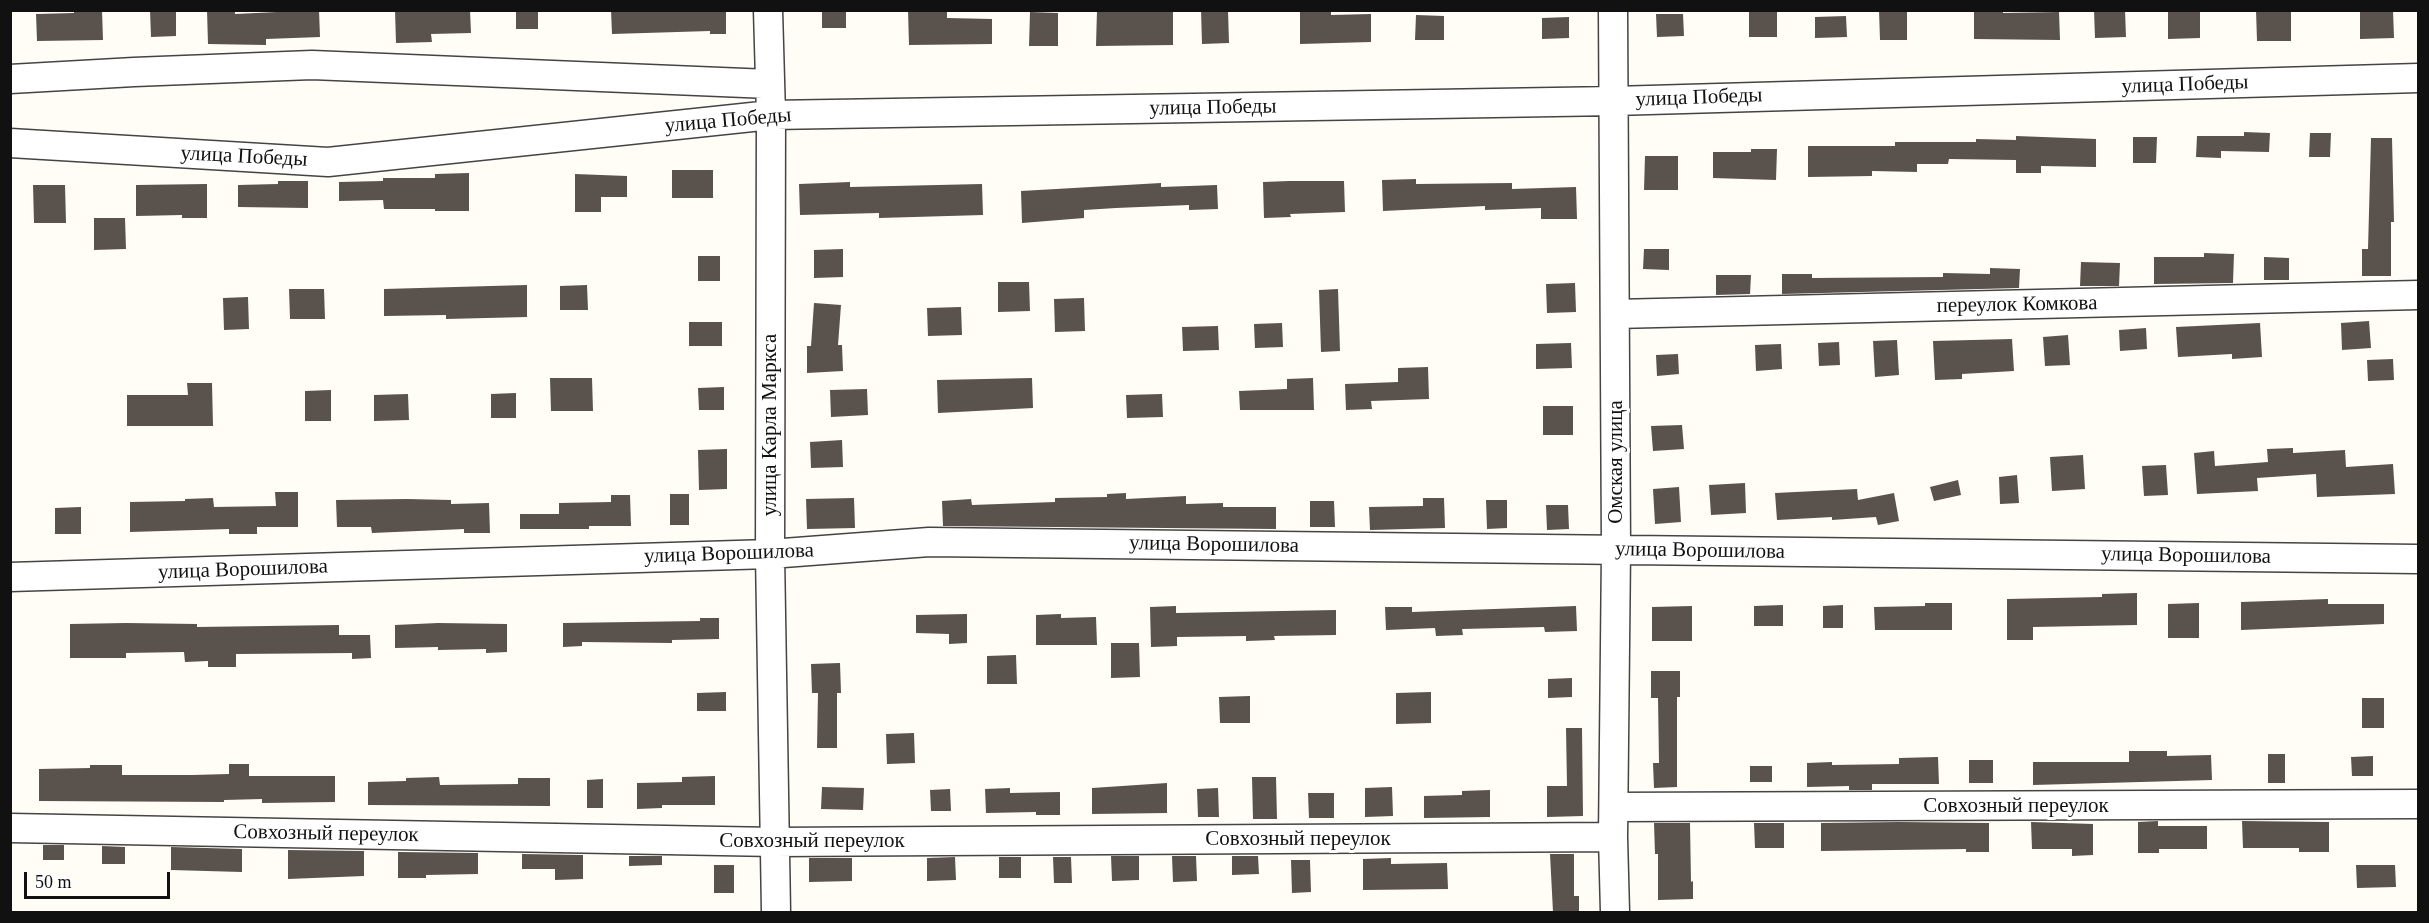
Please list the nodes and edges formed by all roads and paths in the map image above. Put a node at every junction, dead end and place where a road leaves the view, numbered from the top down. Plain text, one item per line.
1 (768, 10) edge
2 (1613, 10) edge
3 (2418, 78) edge
4 (10, 80) edge
5 (769, 84) junction
6 (1614, 101) junction
7 (771, 115) junction
8 (10, 143) edge
9 (2418, 296) edge
10 (1615, 314) junction
11 (1616, 550) junction
12 (770, 554) junction
13 (2418, 559) edge
14 (10, 577) edge
15 (2418, 804) edge
16 (1614, 807) junction
17 (10, 828) edge
18 (1614, 837) junction
19 (775, 842) junction
20 (776, 912) edge
21 (1615, 912) edge

1 - 5 street, улица Карла Маркса
2 - 6 street, Омская улица
3 - 6 street, улица Победы
4 - 5 street
5 - 7 street, улица Карла Маркса
6 - 7 street, улица Победы
6 - 10 street, Омская улица
7 - 8 street, улица Победы
7 - 12 street, улица Карла Маркса
9 - 10 street, переулок Комкова
10 - 11 street, Омская улица
11 - 12 street, улица Ворошилова
11 - 13 street, улица Ворошилова
11 - 16 street, Омская улица
12 - 14 street, улица Ворошилова
12 - 19 street, улица Карла Маркса
15 - 16 street, Совхозный переулок
16 - 18 street, Омская улица
17 - 19 street, Совхозный переулок
18 - 19 street, Совхозный переулок
18 - 21 street, Омская улица
19 - 20 street, улица Карла Маркса

